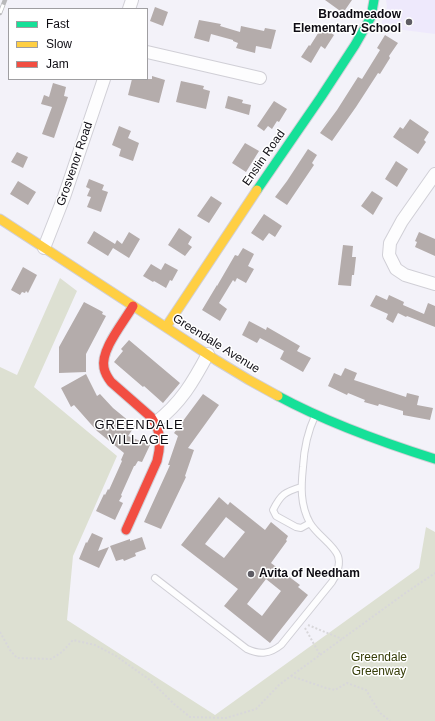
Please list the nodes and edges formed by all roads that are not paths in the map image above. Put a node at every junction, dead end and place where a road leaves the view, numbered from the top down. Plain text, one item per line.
1 (374, 0) edge
2 (148, 52) edge
3 (260, 78) dead end
4 (104, 80) edge
5 (435, 174) edge
6 (0, 219) edge
7 (44, 248) junction
8 (435, 284) edge
9 (133, 306) junction
10 (166, 327) junction
11 (208, 354) junction
12 (315, 415) junction
13 (155, 423) junction
14 (435, 459) edge
15 (301, 487) junction
16 (310, 523) junction
17 (126, 530) dead end
18 (156, 578) dead end

1 - 10 street, Enslin Road
2 - 3 street
4 - 7 street, Grosvenor Road
5 - 8 street
6 - 7 street, Greendale Avenue
7 - 9 street, Greendale Avenue
9 - 10 street, Greendale Avenue
9 - 13 street
10 - 11 street, Greendale Avenue
11 - 12 street, Greendale Avenue
11 - 13 street
12 - 14 street, Greendale Avenue
12 - 15 lane
13 - 17 street
15 - 16 lane
15 - 16 lane
16 - 18 lane

